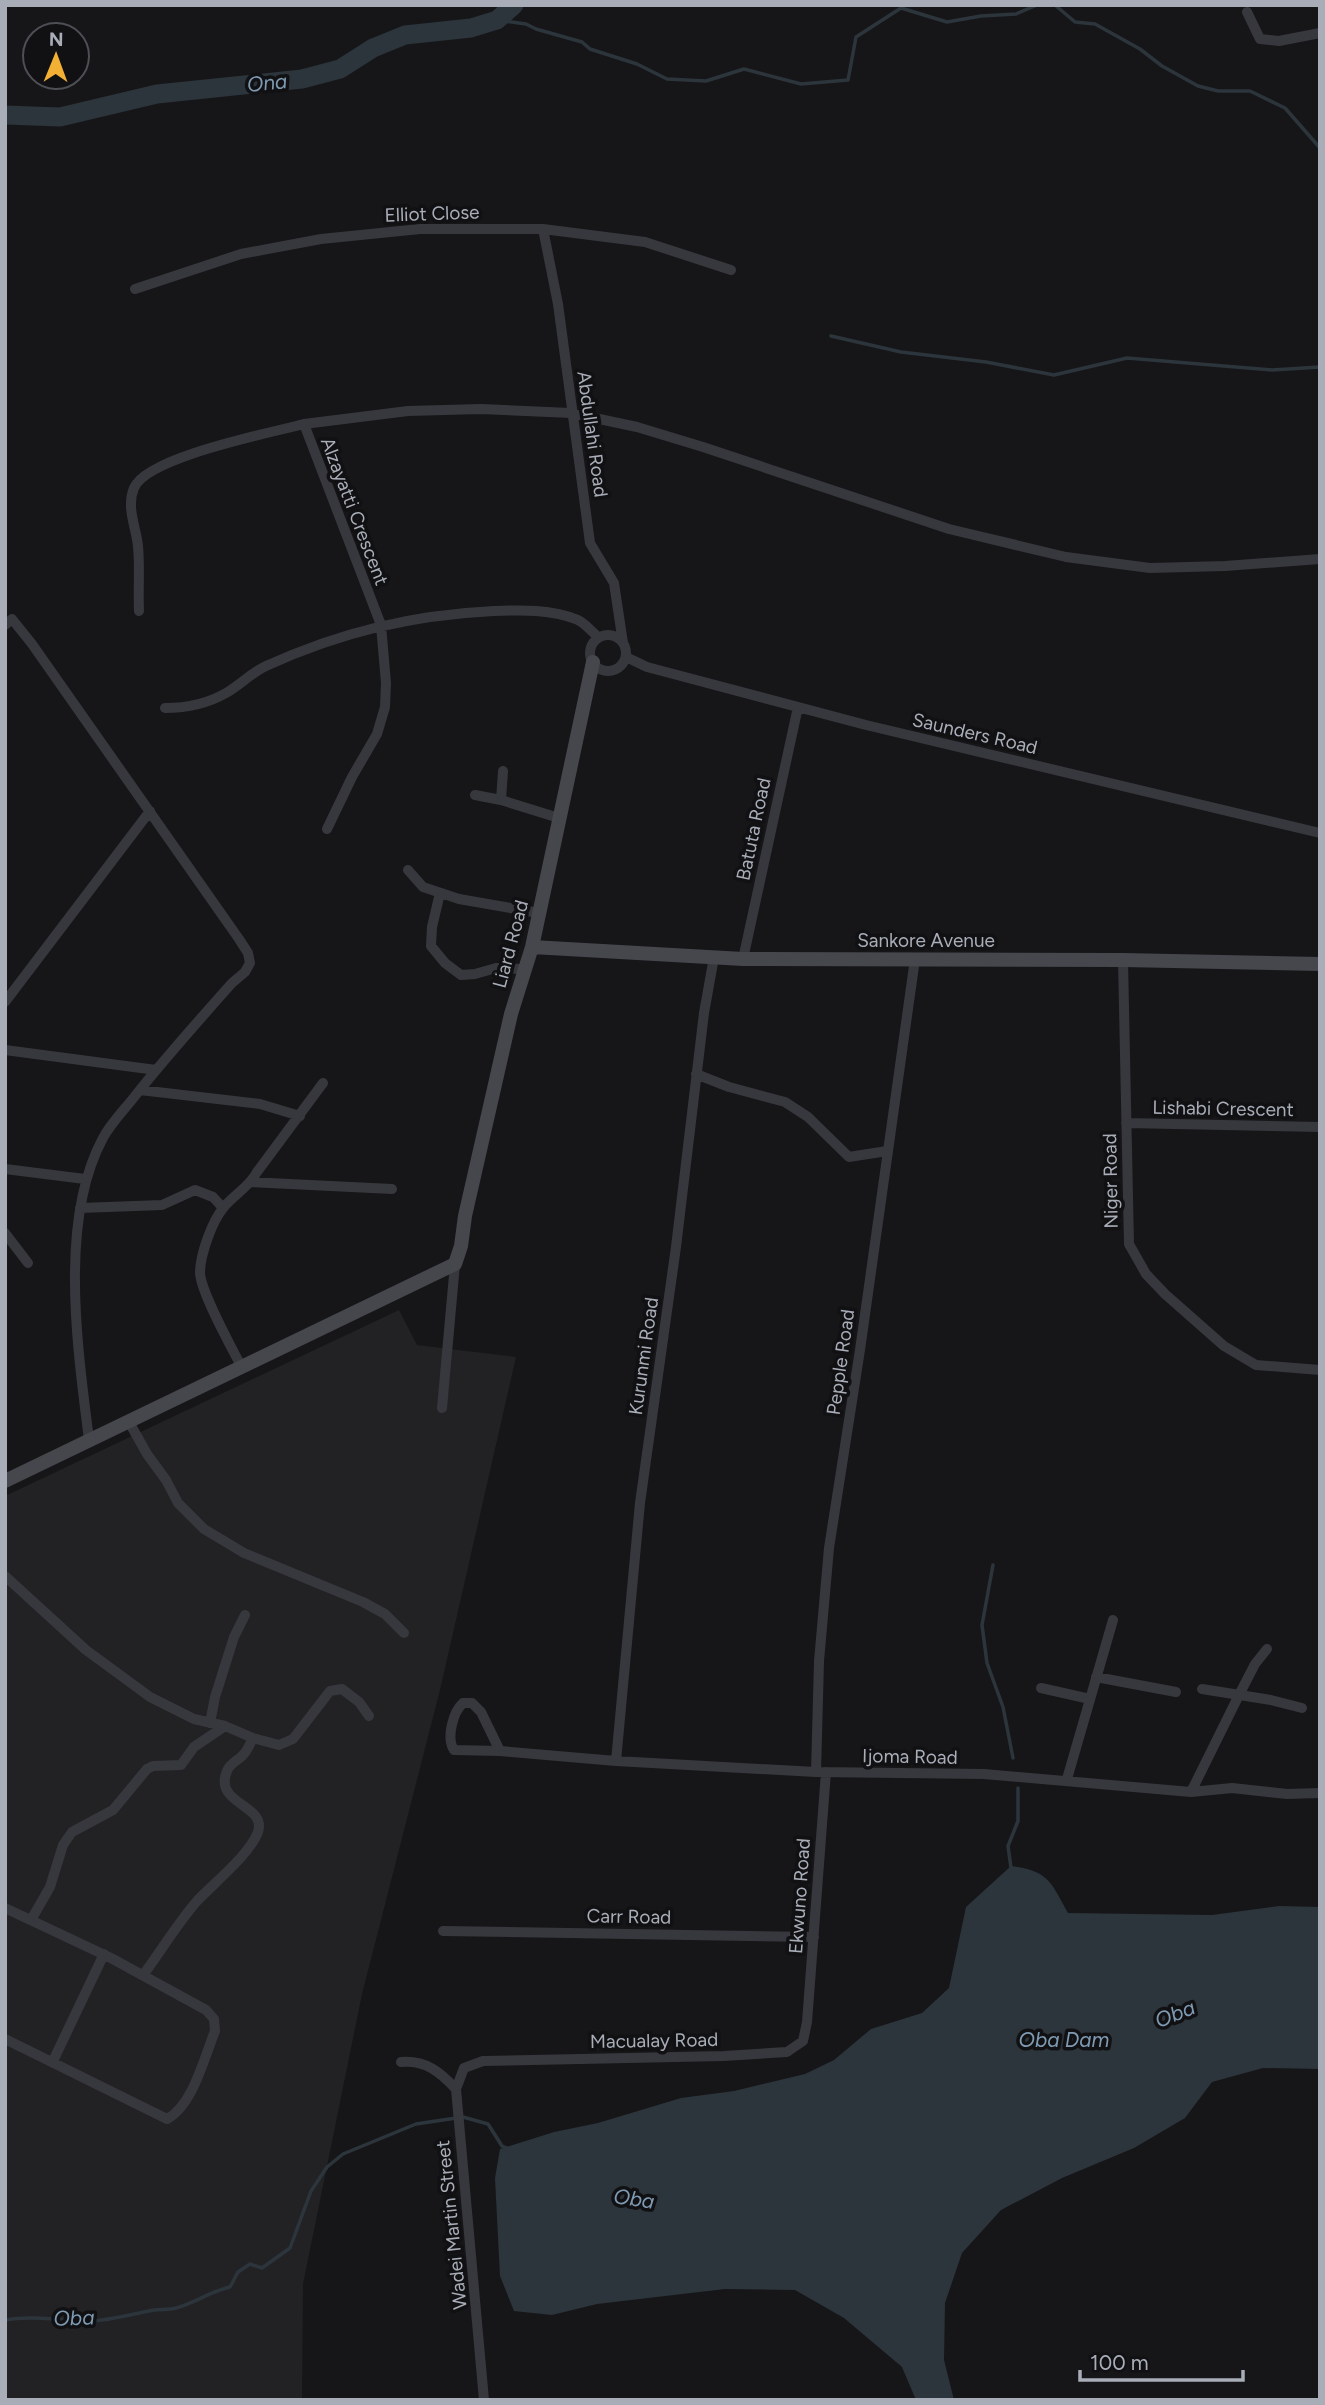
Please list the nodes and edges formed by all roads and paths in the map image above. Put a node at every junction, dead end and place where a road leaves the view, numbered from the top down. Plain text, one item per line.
1 (1247, 12) dead end
2 (1320, 33) edge
3 (543, 229) junction
4 (731, 270) dead end
5 (135, 289) dead end
6 (571, 413) junction
7 (303, 424) junction
8 (1320, 559) edge
9 (5, 607) edge
10 (139, 611) dead end
11 (620, 620) junction
12 (8, 622) edge
13 (381, 625) junction
14 (604, 636) junction
15 (623, 643) junction
16 (626, 657) junction
17 (593, 662) junction
18 (798, 707) junction
19 (164, 708) dead end
20 (503, 771) dead end
21 (475, 795) dead end
22 (501, 800) junction
23 (150, 811) junction
24 (559, 818) junction
25 (327, 829) dead end
26 (1320, 833) edge
27 (408, 870) dead end
28 (440, 893) junction
29 (539, 913) junction
30 (532, 947) junction
31 (714, 957) junction
32 (743, 958) junction
33 (915, 959) junction
34 (1123, 960) junction
35 (1320, 964) edge
36 (525, 969) junction
37 (5, 1002) edge
38 (5, 1050) edge
39 (156, 1070) junction
40 (696, 1074) junction
41 (323, 1083) dead end
42 (140, 1090) junction
43 (300, 1116) junction
44 (1126, 1123) junction
45 (1320, 1127) edge
46 (887, 1151) junction
47 (5, 1169) edge
48 (85, 1179) junction
49 (251, 1182) junction
50 (392, 1189) dead end
51 (80, 1208) junction
52 (223, 1208) junction
53 (5, 1233) edge
54 (28, 1263) dead end
55 (455, 1264) junction
56 (242, 1368) junction
57 (1320, 1370) edge
58 (442, 1408) dead end
59 (129, 1422) junction
60 (89, 1440) junction
61 (5, 1481) edge
62 (5, 1576) edge
63 (245, 1615) dead end
64 (1113, 1620) dead end
65 (404, 1633) dead end
66 (1267, 1649) dead end
67 (1096, 1677) junction
68 (1041, 1688) dead end
69 (1202, 1689) dead end
70 (1175, 1692) dead end
71 (1239, 1695) junction
72 (1090, 1699) junction
73 (1302, 1708) dead end
74 (369, 1716) dead end
75 (210, 1723) junction
76 (225, 1726) junction
77 (253, 1738) junction
78 (500, 1751) junction
79 (616, 1761) junction
80 (821, 1772) junction
81 (1067, 1779) junction
82 (1191, 1792) junction
83 (1320, 1793) edge
84 (5, 1908) edge
85 (31, 1920) junction
86 (443, 1931) dead end
87 (814, 1937) junction
88 (104, 1954) junction
89 (143, 1975) junction
90 (807, 2022) joint
91 (5, 2039) edge
92 (52, 2062) junction
93 (401, 2062) dead end
94 (456, 2090) junction
95 (484, 2400) edge

1 - 2 street
3 - 4 street, Elliot Close
3 - 5 street, Elliot Close
3 - 6 street, Abdullahi Road
6 - 7 street, Alzayatti Crescent
6 - 8 street, Alzayatti Crescent
6 - 11 street, Abdullahi Road
7 - 10 street
7 - 13 street, Alzayatti Crescent
9 - 12 street
11 - 14 street
11 - 15 street, Abdullahi Road
12 - 23 street
13 - 14 street
13 - 19 street
13 - 25 street
14 - 15 street
14 - 17 street
15 - 16 street
16 - 17 street
16 - 18 street, Saunders Road
17 - 24 street, Liard Road
18 - 26 street, Saunders Road
18 - 32 street, Batuta Road
20 - 22 street
21 - 22 street
22 - 24 street
23 - 37 street
23 - 39 street
24 - 29 street, Liard Road
27 - 28 street
28 - 29 street
28 - 36 street
29 - 30 street, Liard Road
30 - 31 street, Sankore Avenue
30 - 36 street, Liard Road
31 - 32 street, Sankore Avenue
31 - 40 street, Kurunmi Road
32 - 33 street, Sankore Avenue
33 - 34 street, Sankore Avenue
33 - 46 street, Pepple Road
34 - 35 street, Sankore Avenue
34 - 44 street, Niger Road
36 - 55 street, Liard Road
38 - 39 street
39 - 42 street
40 - 46 street
40 - 79 street, Kurunmi Road
41 - 43 street
42 - 43 street
42 - 48 street
43 - 49 street
44 - 45 street, Lishabi Crescent
44 - 57 street, Niger Road
46 - 80 street, Pepple Road
47 - 48 street
48 - 51 street
49 - 50 street
49 - 52 street
51 - 52 street
51 - 60 street
52 - 56 street
53 - 54 street
55 - 56 street
55 - 58 street
56 - 59 street
59 - 60 street
59 - 65 street
60 - 61 street
62 - 75 street
63 - 75 street
64 - 67 street
66 - 71 street
67 - 70 street
67 - 72 street
68 - 72 street
69 - 71 street
71 - 73 street
71 - 82 street
72 - 81 street
74 - 77 street
75 - 76 street
76 - 77 street
76 - 85 street
77 - 89 street
78 - 78 street, Ijoma Road
78 - 79 street, Ijoma Road
79 - 80 street, Ijoma Road
80 - 81 street, Ijoma Road
80 - 87 street, Ekwuno Road
81 - 82 street, Ijoma Road
82 - 83 street, Ijoma Road
84 - 85 street
85 - 88 street
86 - 87 street, Carr Road
87 - 90 street, Ekwuno Road
88 - 89 street
88 - 92 street
89 - 92 street
90 - 94 street, Macualay Road
91 - 92 street
93 - 94 street
94 - 95 street, Wadei Martin Street

